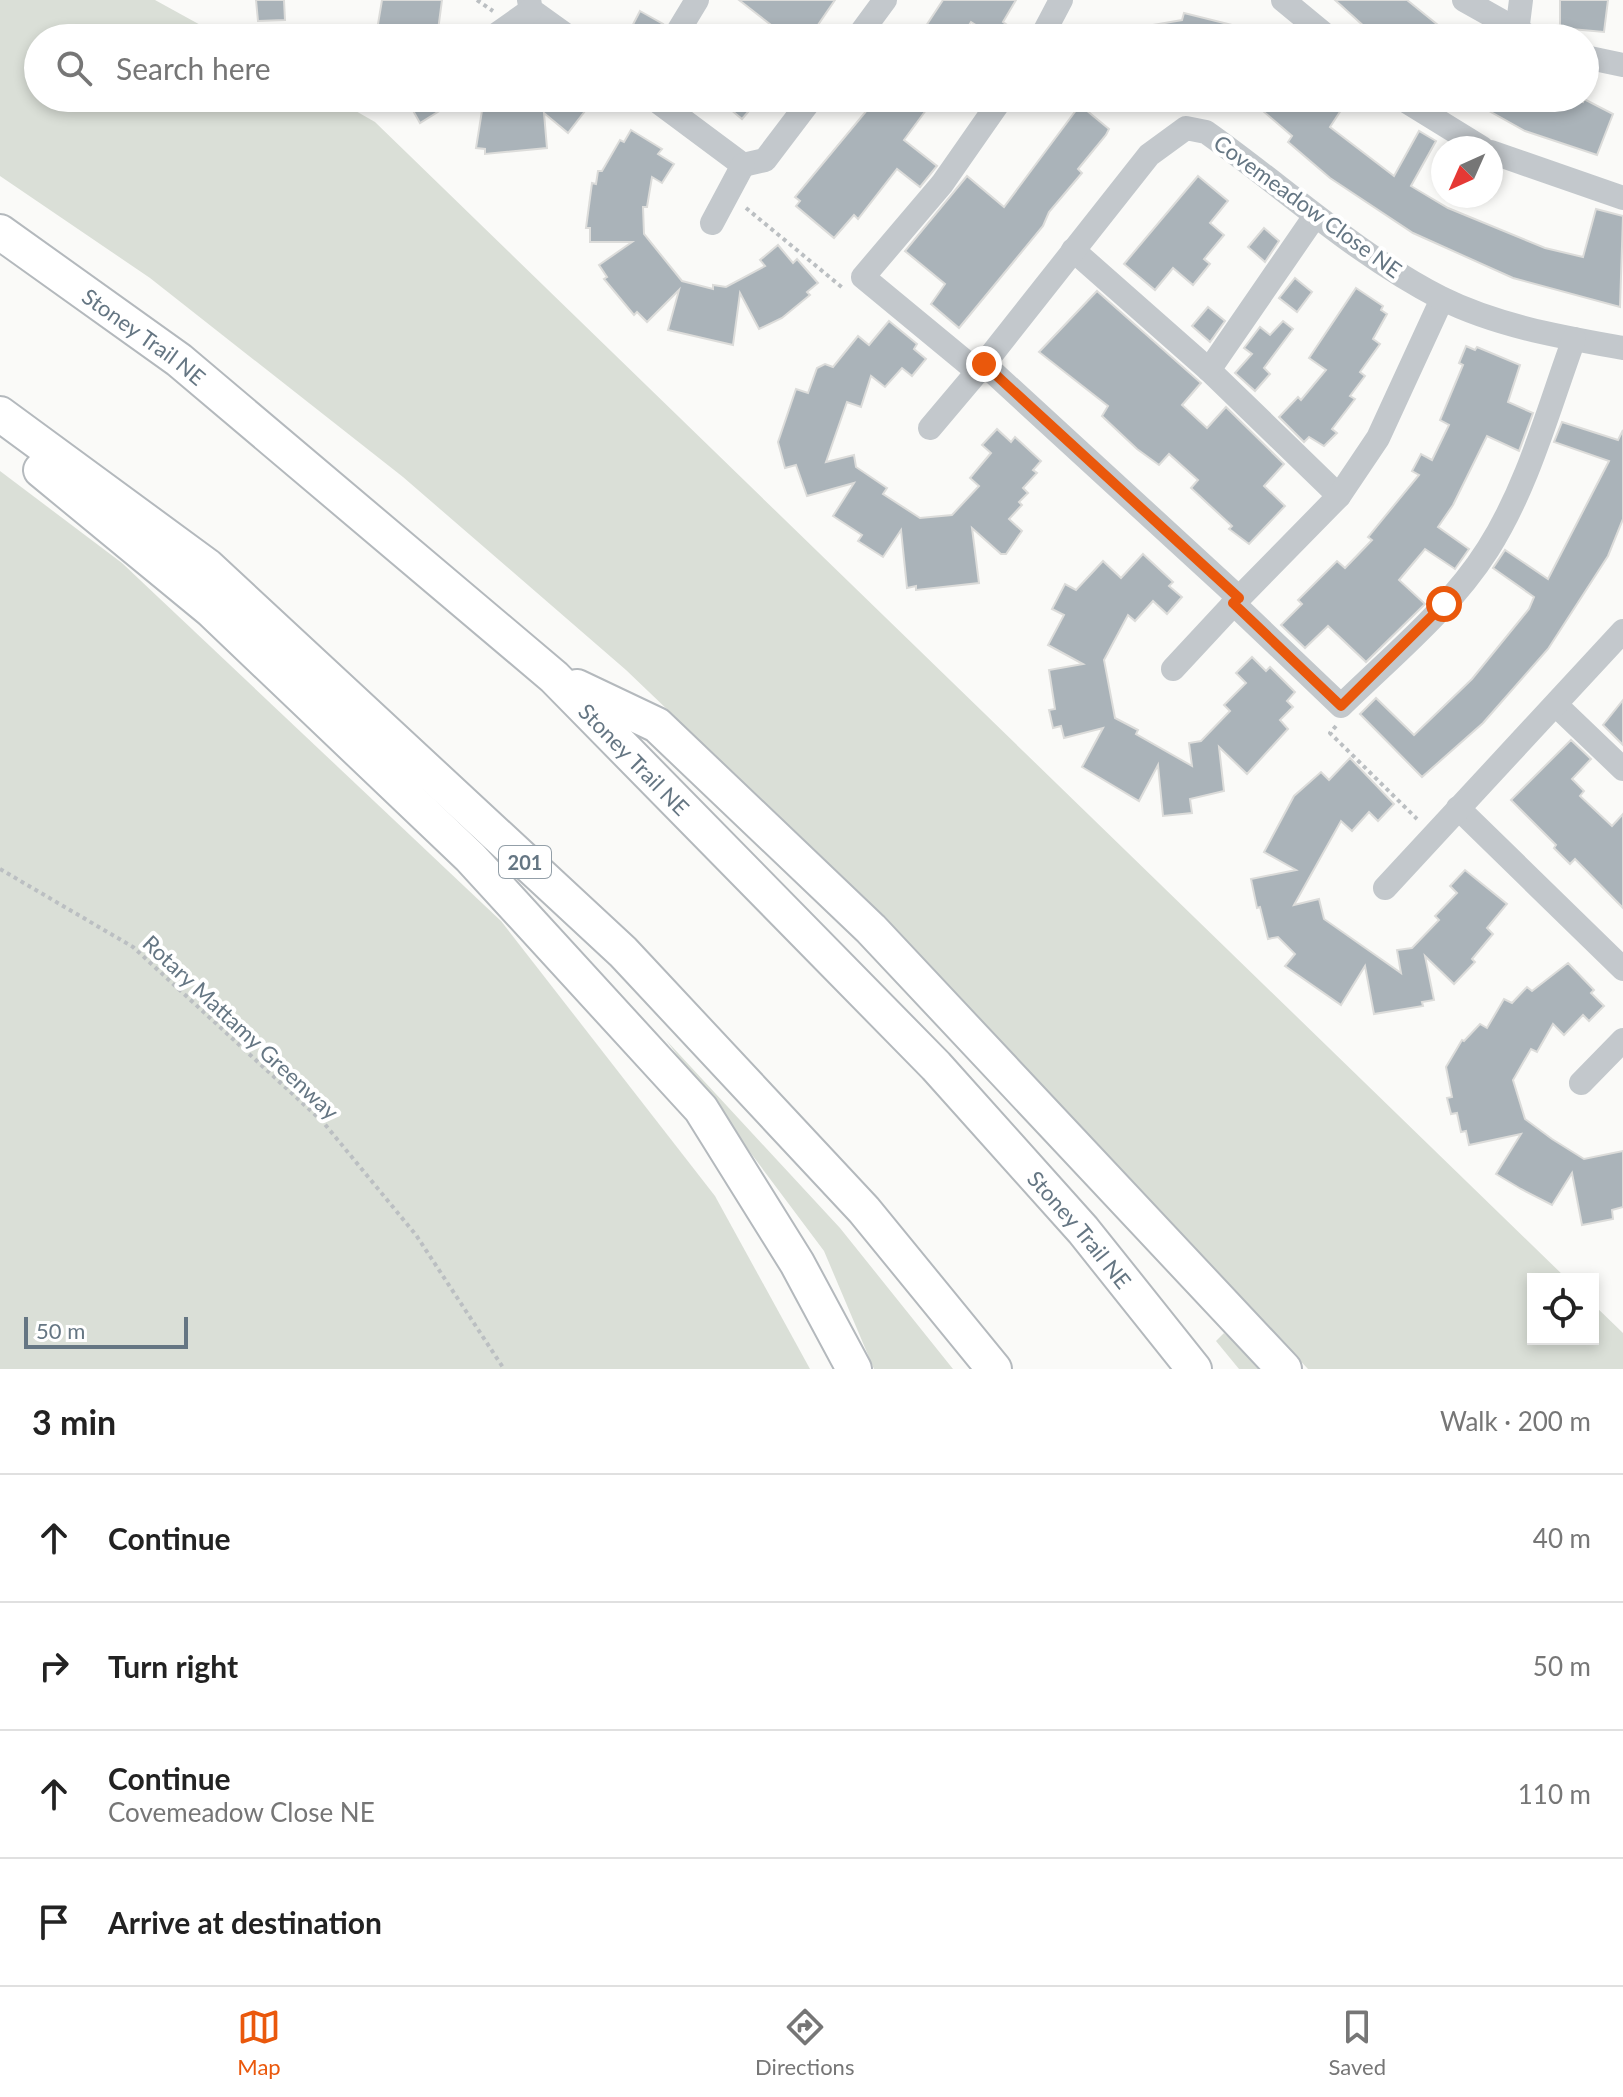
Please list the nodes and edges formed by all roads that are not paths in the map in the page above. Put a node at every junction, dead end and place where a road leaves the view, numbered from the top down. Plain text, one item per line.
1 (697, 0) edge
2 (885, 0) edge
3 (1061, 0) edge
4 (1283, 0) edge
5 (1464, 0) edge
6 (1521, 0) edge
7 (530, 5) edge
8 (508, 24) edge
9 (553, 24) edge
10 (682, 24) edge
11 (867, 24) edge
12 (1048, 24) edge
13 (1312, 24) edge
14 (1506, 24) edge
15 (1524, 24) edge
16 (1599, 60) edge
17 (1623, 65) edge
18 (672, 112) edge
19 (801, 112) edge
20 (992, 112) edge
21 (1424, 112) edge
22 (1463, 136) edge
23 (1503, 156) edge
24 (743, 165) junction
25 (1623, 198) edge
26 (1315, 216) junction
27 (712, 223) dead end
28 (0, 232) edge
29 (1073, 250) junction
30 (1442, 299) junction
31 (1574, 339) junction
32 (1623, 348) edge
33 (981, 368) junction
34 (1209, 370) junction
35 (0, 414) edge
36 (930, 428) dead end
37 (0, 437) edge
38 (1339, 496) junction
39 (1236, 601) junction
40 (1623, 631) edge
41 (1173, 669) dead end
42 (554, 677) junction
43 (1557, 706) junction
44 (1623, 769) edge
45 (1458, 808) junction
46 (1385, 888) dead end
47 (1623, 969) edge
48 (1623, 1040) edge
49 (1581, 1083) dead end
50 (1083, 1230) junction
51 (854, 1369) edge
52 (994, 1369) edge
53 (1194, 1369) edge
54 (1206, 1369) edge
55 (1284, 1369) edge

1 - 10 street
2 - 11 street
3 - 12 street
4 - 13 street
5 - 14 street
6 - 15 street
7 - 8 street
7 - 9 street
16 - 17 street
18 - 24 street
19 - 24 street
20 - 33 street
21 - 22 street
23 - 25 street
24 - 27 street
26 - 29 street, Covemeadow Close NE
26 - 30 street, Covemeadow Close NE
26 - 34 street
28 - 42 highway, Stoney Trail NE
29 - 33 street, Covemeadow Close NE
29 - 34 street
30 - 31 street, Covemeadow Close NE
30 - 38 street
31 - 32 street, Covemeadow Close NE
31 - 39 street
33 - 36 street, Covemeadow Close NE
33 - 39 street
34 - 38 street
35 - 52 highway, 201
37 - 51 highway
38 - 39 street
39 - 41 street
40 - 43 street
42 - 50 highway, Stoney Trail NE
42 - 55 highway
43 - 44 street
43 - 45 street
45 - 46 street
45 - 47 street
48 - 49 street
50 - 53 highway, Stoney Trail NE
50 - 54 highway

